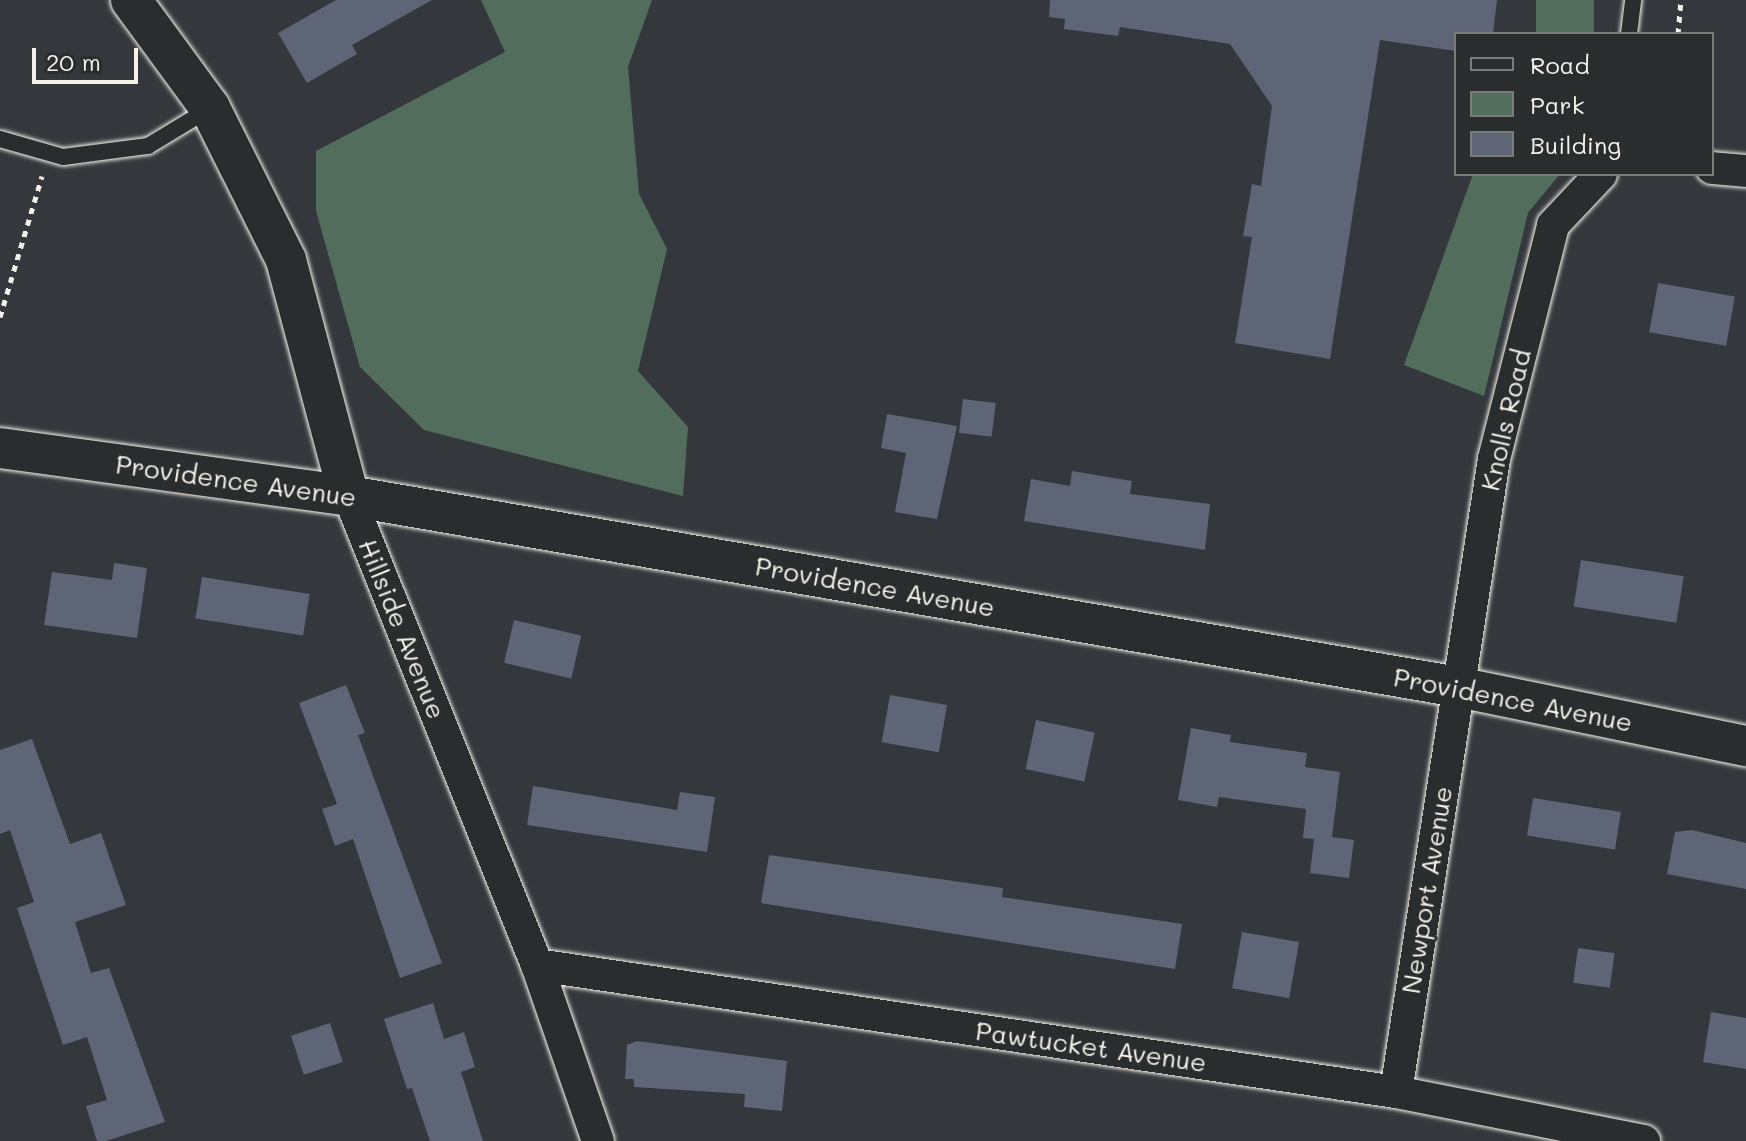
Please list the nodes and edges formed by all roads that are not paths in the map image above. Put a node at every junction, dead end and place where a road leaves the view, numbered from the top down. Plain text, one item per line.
1 (131, 0) edge
2 (1633, 0) edge
3 (1629, 32) edge
4 (210, 108) junction
5 (0, 139) edge
6 (1714, 168) edge
7 (1746, 171) edge
8 (1599, 176) edge
9 (0, 448) edge
10 (349, 496) junction
11 (1458, 687) junction
12 (1746, 746) edge
13 (537, 965) junction
14 (1396, 1092) junction
15 (598, 1141) edge
16 (1644, 1141) edge

1 - 4 street, Hillside Avenue
2 - 3 lane
4 - 5 lane
4 - 10 street, Hillside Avenue
6 - 7 street
8 - 11 street, Knolls Road
9 - 10 street, Providence Avenue
10 - 11 street, Providence Avenue
10 - 13 street, Hillside Avenue
11 - 12 street, Providence Avenue
11 - 14 street, Newport Avenue
13 - 14 street, Pawtucket Avenue
13 - 15 street, Hillside Avenue
14 - 16 street, Pawtucket Avenue

